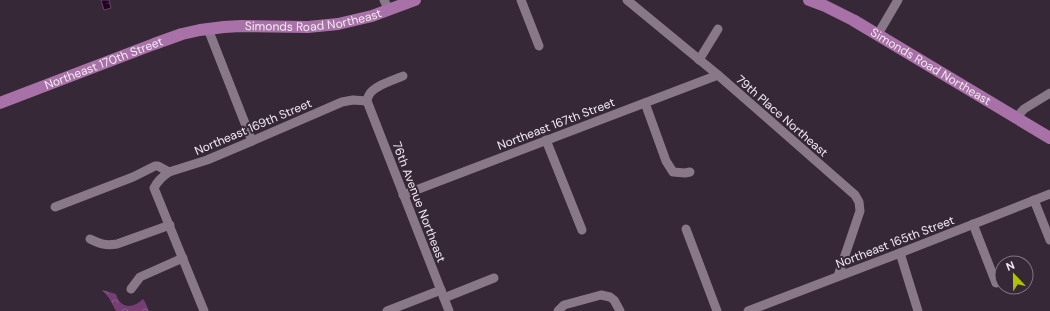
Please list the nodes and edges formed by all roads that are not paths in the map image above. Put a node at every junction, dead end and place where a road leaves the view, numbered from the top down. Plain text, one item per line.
1 (415, 0) edge
2 (521, 0) edge
3 (627, 0) edge
4 (809, 0) edge
5 (898, 0) edge
6 (386, 5) edge
7 (208, 29) junction
8 (718, 29) dead end
9 (878, 34) junction
10 (538, 46) dead end
11 (699, 60) junction
12 (718, 75) junction
13 (403, 76) dead end
14 (1050, 93) edge
15 (367, 101) junction
16 (646, 102) junction
17 (0, 103) edge
18 (1016, 118) junction
19 (1050, 138) edge
20 (546, 140) junction
21 (252, 142) junction
22 (170, 172) junction
23 (690, 172) dead end
24 (1050, 194) edge
25 (403, 195) junction
26 (1034, 200) junction
27 (55, 207) dead end
28 (973, 224) junction
29 (170, 225) junction
30 (686, 229) dead end
31 (582, 230) dead end
32 (90, 239) dead end
33 (1050, 240) edge
34 (900, 253) junction
35 (183, 258) junction
36 (838, 276) junction
37 (494, 278) dead end
38 (994, 278) edge
39 (131, 289) dead end
40 (443, 294) junction
41 (759, 309) edge
42 (204, 311) edge
43 (387, 311) edge
44 (449, 311) edge
45 (558, 311) edge
46 (620, 311) edge
47 (717, 311) edge
48 (748, 311) edge
49 (918, 311) edge

1 - 6 main road, Simonds Road Northeast
2 - 10 street
3 - 11 street, 79th Place Northeast
4 - 9 main road, Simonds Road Northeast
5 - 9 street
6 - 7 main road, Simonds Road Northeast
7 - 17 main road, Northeast 170th Street
7 - 21 street
8 - 11 street
9 - 18 main road, Simonds Road Northeast
11 - 12 street, 79th Place Northeast
12 - 16 street, Northeast 167th Street
12 - 36 street, 79th Place Northeast
13 - 15 street
14 - 18 street
15 - 21 street, Northeast 169th Street
15 - 25 street, 76th Avenue Northeast
16 - 20 street, Northeast 167th Street
16 - 23 street
18 - 19 main road, Simonds Road Northeast
20 - 25 street, Northeast 167th Street
20 - 31 street
21 - 22 street, Northeast 169th Street
22 - 27 street
22 - 29 street, Northeast 169th Street
24 - 26 street, Northeast 165th Street
25 - 40 street, 76th Avenue Northeast
26 - 28 street, Northeast 165th Street
26 - 33 street
28 - 34 street, Northeast 165th Street
28 - 38 street
29 - 32 street
29 - 35 street
30 - 47 street
34 - 36 street, Northeast 165th Street
34 - 49 street
35 - 39 street
35 - 42 street
36 - 41 street, Northeast 165th Street
37 - 40 street
40 - 43 street
40 - 44 street, 76th Avenue Northeast
41 - 48 street, Northeast 165th Street
45 - 46 street

